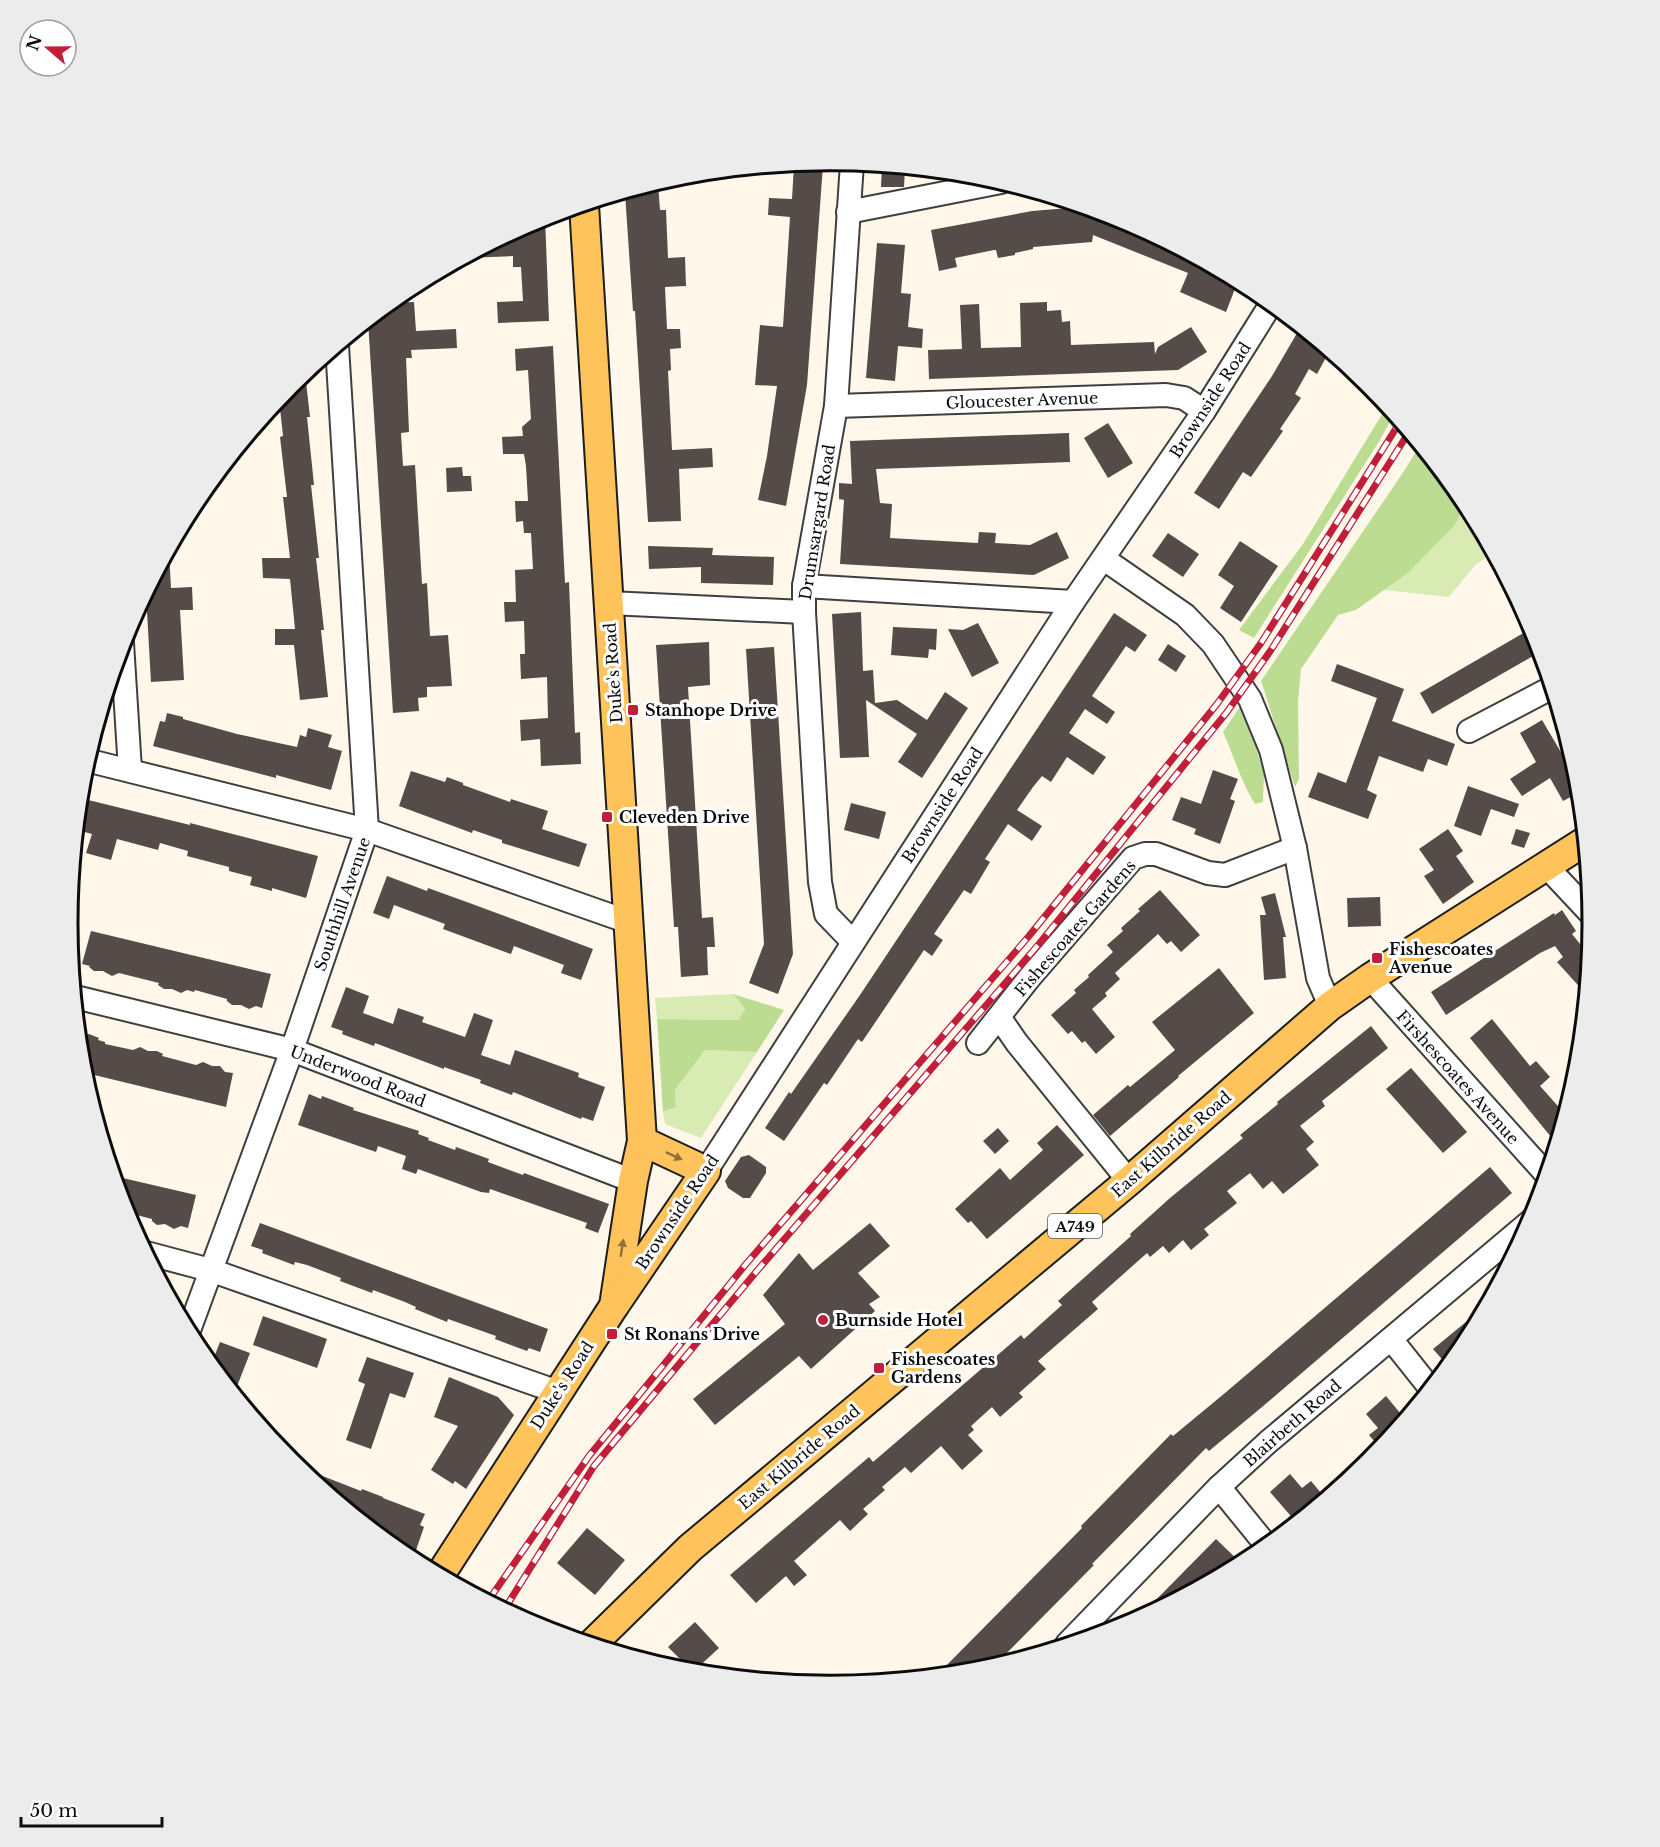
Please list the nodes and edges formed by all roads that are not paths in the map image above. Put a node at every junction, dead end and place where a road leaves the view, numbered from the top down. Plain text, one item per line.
1 (851, 172) edge
2 (979, 186) edge
3 (585, 212) edge
4 (848, 212) junction
5 (1266, 311) edge
6 (338, 355) edge
7 (836, 406) junction
8 (1204, 411) junction
9 (1104, 559) junction
10 (804, 586) junction
11 (1073, 602) junction
12 (609, 603) junction
13 (804, 612) junction
14 (123, 667) edge
15 (1546, 694) edge
16 (1469, 731) dead end
17 (96, 762) edge
18 (130, 770) junction
19 (367, 830) junction
20 (1578, 846) edge
21 (1295, 848) junction
22 (1547, 867) junction
23 (1581, 903) edge
24 (628, 922) junction
25 (854, 942) junction
26 (1370, 978) junction
27 (82, 999) edge
28 (1330, 1006) junction
29 (999, 1017) junction
30 (978, 1043) dead end
31 (292, 1050) junction
32 (642, 1141) junction
33 (1541, 1169) edge
34 (705, 1171) junction
35 (633, 1181) junction
36 (1129, 1181) junction
37 (1514, 1236) edge
38 (156, 1255) edge
39 (210, 1269) junction
40 (614, 1306) junction
41 (192, 1320) edge
42 (1391, 1339) junction
43 (1426, 1383) edge
44 (558, 1392) junction
45 (1219, 1487) junction
46 (1261, 1539) edge
47 (444, 1569) edge
48 (1076, 1634) edge
49 (597, 1639) edge

1 - 4 street, Drumsargard Road
2 - 4 street
3 - 12 main road, Duke's Road
4 - 7 street, Drumsargard Road
5 - 8 street, Brownside Road
6 - 19 street, Southhill Avenue
7 - 8 street, Gloucester Avenue
7 - 10 street, Drumsargard Road
8 - 9 street, Brownside Road
9 - 11 street, Brownside Road
9 - 21 street
10 - 11 street
10 - 13 street, Drumsargard Road
11 - 25 street, Brownside Road
12 - 13 street
12 - 24 main road, Duke's Road
13 - 25 street, Drumsargard Road
14 - 18 street
15 - 16 street
17 - 18 street
18 - 19 street
19 - 24 street
19 - 31 street, Southhill Avenue
20 - 22 main road, East Kilbride Road / A749
21 - 28 street
21 - 29 street, Fishescoates Gardens
22 - 23 street
22 - 26 main road, East Kilbride Road / A749
24 - 32 main road, Duke's Road
25 - 34 street, Brownside Road
26 - 28 main road, East Kilbride Road / A749
26 - 33 street, Firshescoates Avenue
27 - 31 street, Underwood Road
28 - 36 main road, East Kilbride Road / A749
29 - 30 street, Fishescoates Gardens
29 - 36 street
31 - 35 street, Underwood Road
31 - 39 street, Southhill Avenue
32 -> 34 main road
32 - 35 main road, Duke's Road
34 - 40 main road, Brownside Road
40 -> 35 main road, Duke's Road
36 - 49 main road, East Kilbride Road / A749
37 - 42 street, Blairbeth Road
38 - 39 street
39 - 41 street, Southhill Avenue
39 - 44 street
40 - 44 main road, Duke's Road
42 - 43 street
42 - 45 street, Blairbeth Road
44 - 47 main road, Duke's Road
45 - 46 street
45 - 48 street, Blairbeth Road

